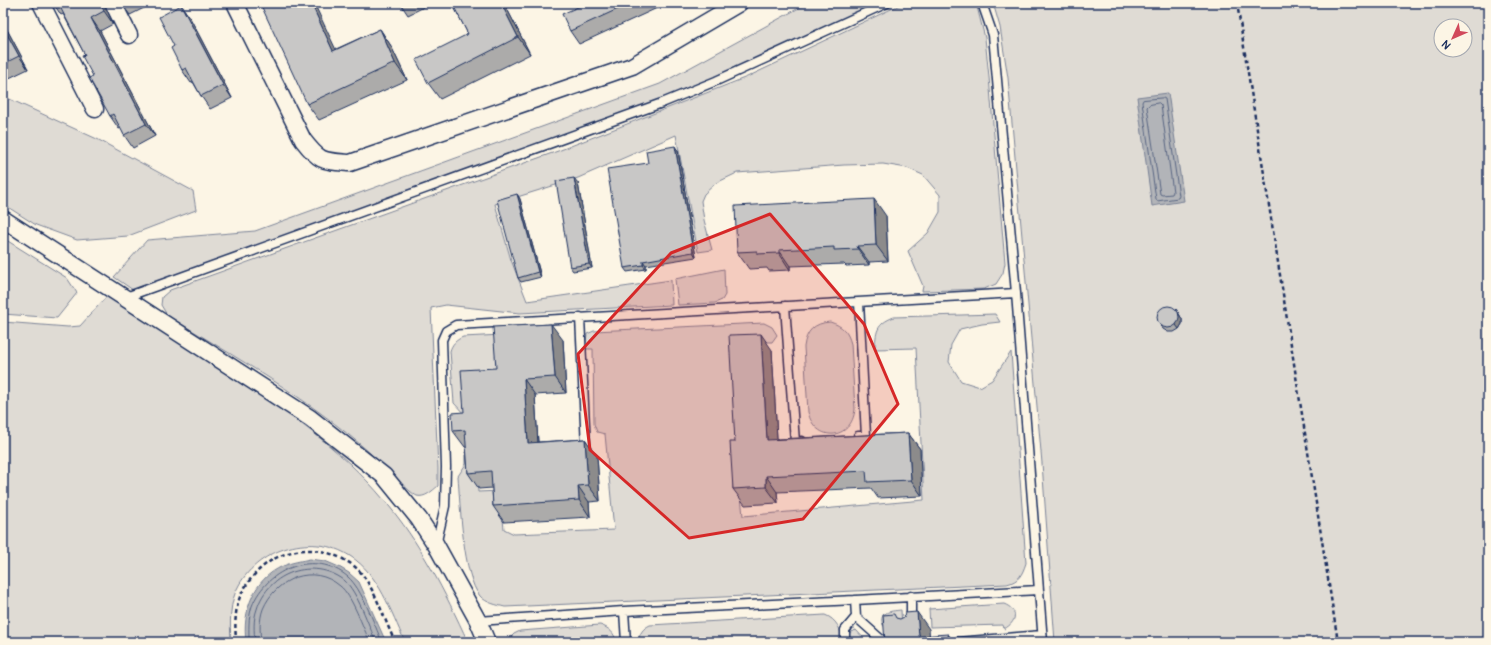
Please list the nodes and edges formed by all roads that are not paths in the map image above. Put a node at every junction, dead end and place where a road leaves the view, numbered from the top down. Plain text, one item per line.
1 (41, 3) edge
2 (113, 3) edge
3 (235, 3) edge
4 (739, 3) edge
5 (887, 3) edge
6 (982, 3) edge
7 (130, 35) dead end
8 (95, 109) dead end
9 (3, 219) edge
10 (1016, 293) junction
11 (126, 298) junction
12 (859, 302) junction
13 (785, 306) junction
14 (580, 318) junction
15 (850, 437) edge
16 (811, 440) edge
17 (571, 448) edge
18 (436, 545) junction
19 (1039, 590) junction
20 (911, 596) junction
21 (855, 600) junction
22 (624, 611) junction
23 (856, 617) junction
24 (478, 621) junction
25 (911, 630) edge
26 (1043, 639) edge
27 (487, 642) edge
28 (626, 642) edge
29 (845, 642) edge
30 (884, 642) edge
31 (957, 642) edge

1 - 8 street
2 - 7 street
3 - 4 street
5 - 11 lane
6 - 10 lane
9 - 11 street
10 - 12 lane
10 - 19 lane
11 - 18 street
12 - 13 lane
12 - 15 lane
13 - 14 lane
13 - 16 lane
14 - 17 lane
14 - 18 lane
18 - 24 street
19 - 20 lane
19 - 26 lane
20 - 21 lane
20 - 25 lane
21 - 22 lane
21 - 23 lane
22 - 24 lane
22 - 28 lane
23 - 29 lane
23 - 30 lane
24 - 27 street
26 - 31 lane

